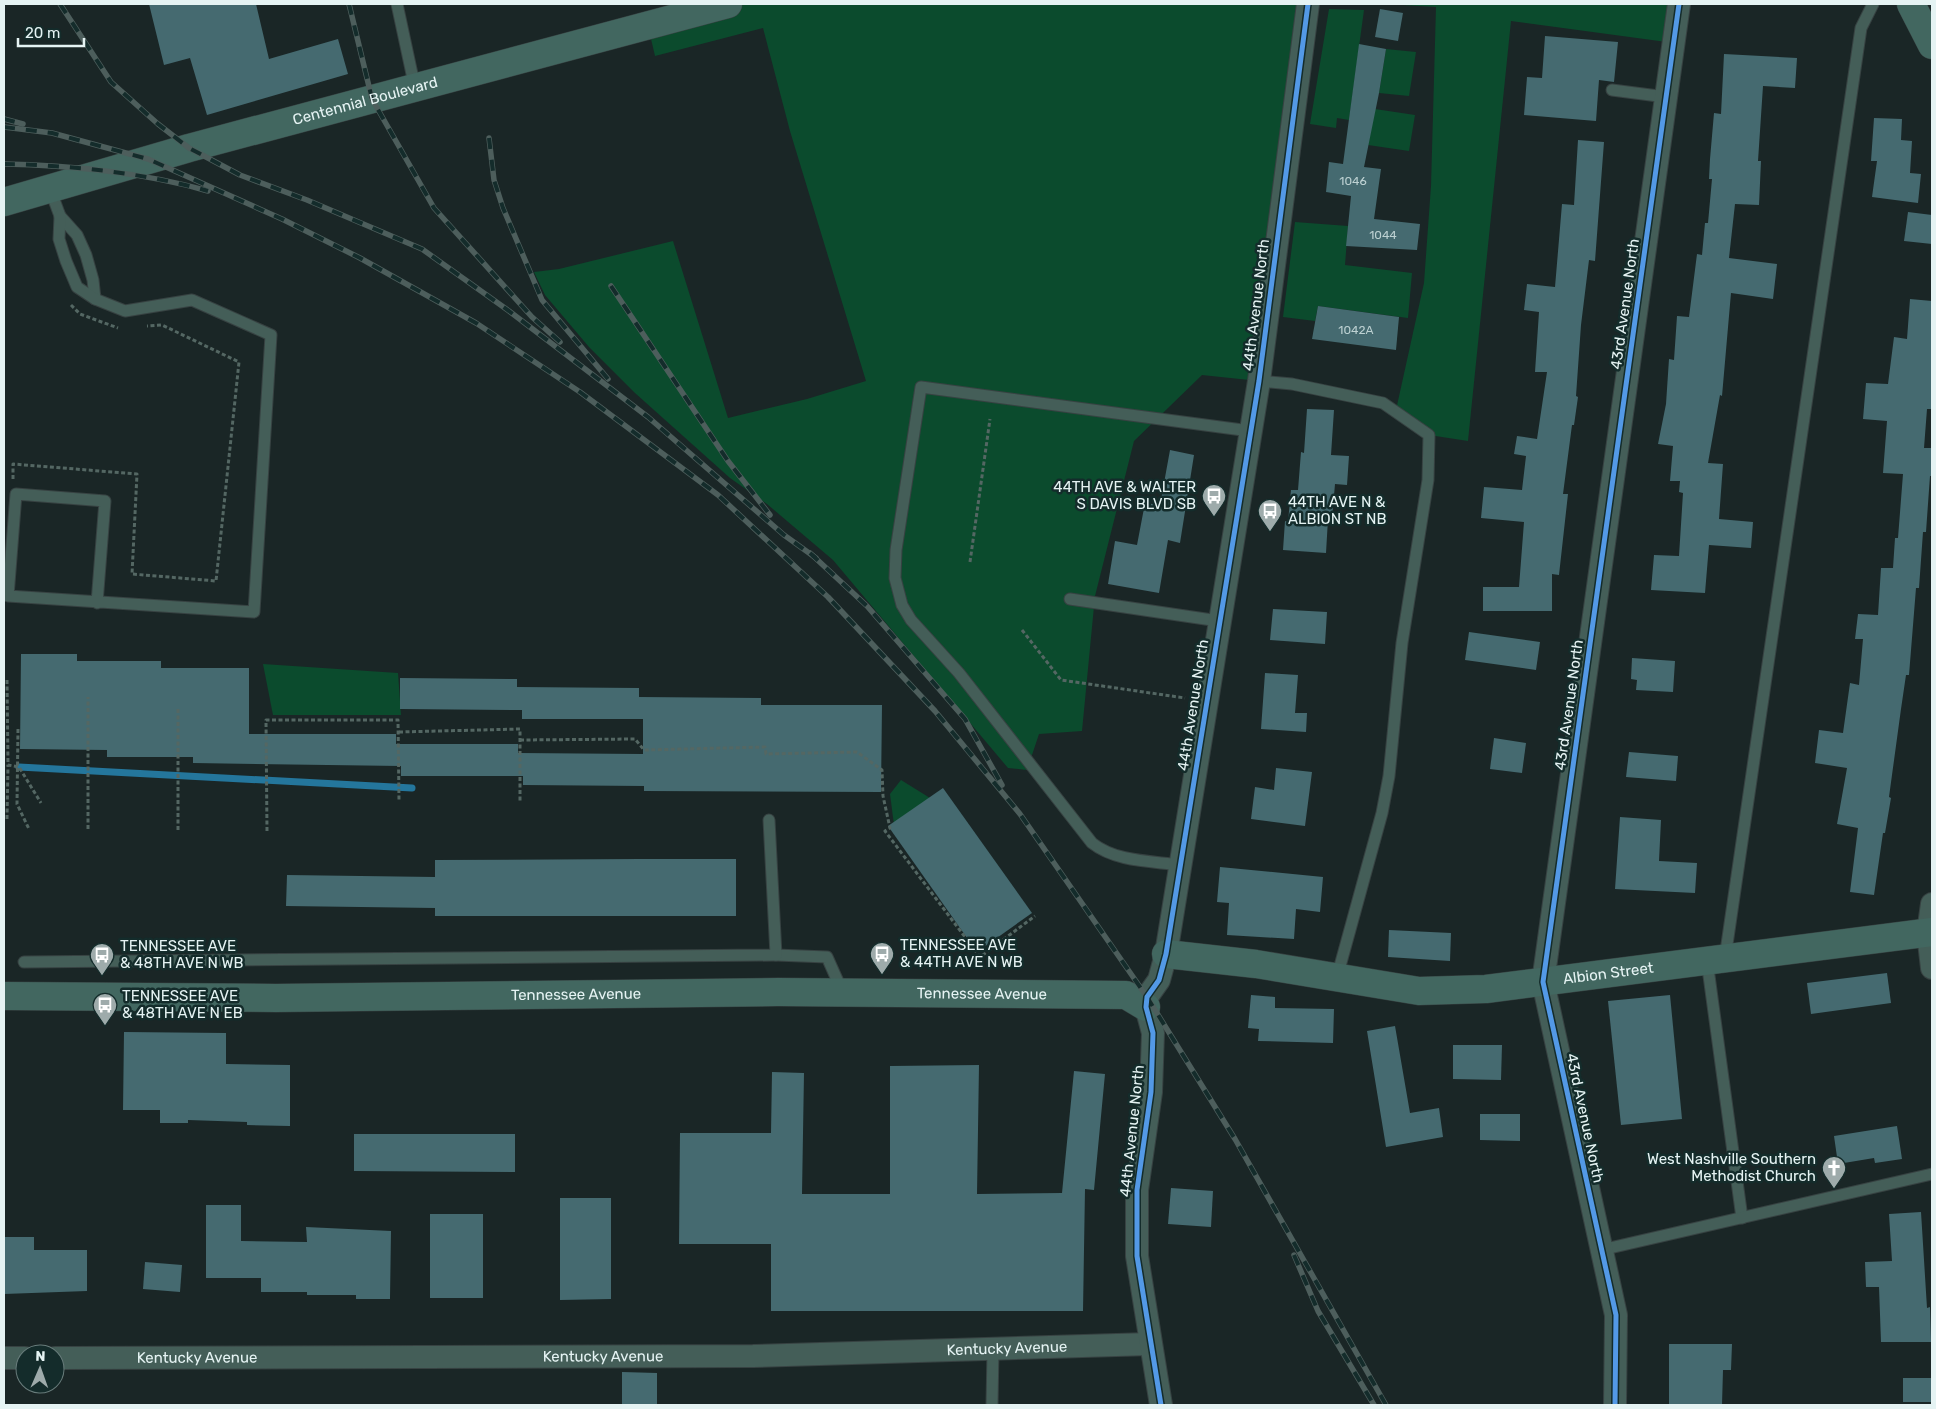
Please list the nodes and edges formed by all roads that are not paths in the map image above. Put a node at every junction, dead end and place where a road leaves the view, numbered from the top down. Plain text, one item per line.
1 (397, 4) edge
2 (728, 4) edge
3 (1308, 4) edge
4 (1679, 4) edge
5 (1872, 4) edge
6 (1911, 4) edge
7 (1932, 45) edge
8 (414, 88) junction
9 (1612, 90) dead end
10 (1666, 97) junction
11 (50, 189) junction
12 (4, 202) edge
13 (60, 216) junction
14 (95, 298) junction
15 (1259, 381) junction
16 (1250, 431) junction
17 (8, 535) edge
18 (6, 585) edge
19 (1070, 599) dead end
20 (97, 603) junction
21 (1220, 621) junction
22 (769, 820) dead end
23 (1180, 865) junction
24 (1932, 904) edge
25 (1930, 933) edge
26 (1166, 954) junction
27 (776, 955) junction
28 (1716, 960) junction
29 (24, 962) dead end
30 (1932, 968) edge
31 (1337, 977) junction
32 (1543, 982) junction
33 (843, 993) junction
34 (4, 996) edge
35 (1146, 1007) junction
36 (1932, 1174) edge
37 (1742, 1218) junction
38 (1601, 1250) junction
39 (1150, 1344) junction
40 (993, 1349) junction
41 (65, 1358) edge
42 (992, 1405) edge
43 (1161, 1405) edge
44 (1615, 1405) edge

1 - 8 lane
2 - 8 street, Centennial Boulevard
3 - 15 street, 44th Avenue North
4 - 10 street, 43rd Avenue North
5 - 28 lane
6 - 7 street
8 - 11 street, Centennial Boulevard
9 - 10 lane
10 - 32 street, 43rd Avenue North
11 - 12 street, Centennial Boulevard
11 - 13 lane
13 - 14 lane
13 - 14 lane
14 - 20 lane
15 - 16 street, 44th Avenue North
15 - 31 lane
16 - 21 street, 44th Avenue North
16 - 23 lane
17 - 18 lane
17 - 20 lane
18 - 20 lane
19 - 21 lane
21 - 23 street, 44th Avenue North
22 - 27 lane
23 - 26 street, 44th Avenue North
24 - 25 street
25 - 28 street, Albion Street
25 - 30 street
26 - 31 street, Albion Street
26 - 35 street, 44th Avenue North
27 - 29 lane
27 - 33 lane
28 - 32 street, Albion Street
28 - 37 lane
31 - 32 street, Albion Street
32 - 38 street, 43rd Avenue North
33 - 34 street, Tennessee Avenue
33 - 35 street, Tennessee Avenue
35 - 39 street, 44th Avenue North
36 - 37 lane
37 - 38 lane
38 - 44 street, 43rd Avenue North
39 - 40 street, Kentucky Avenue
39 - 43 street, 44th Avenue North
40 - 41 street, Kentucky Avenue
40 - 42 lane

